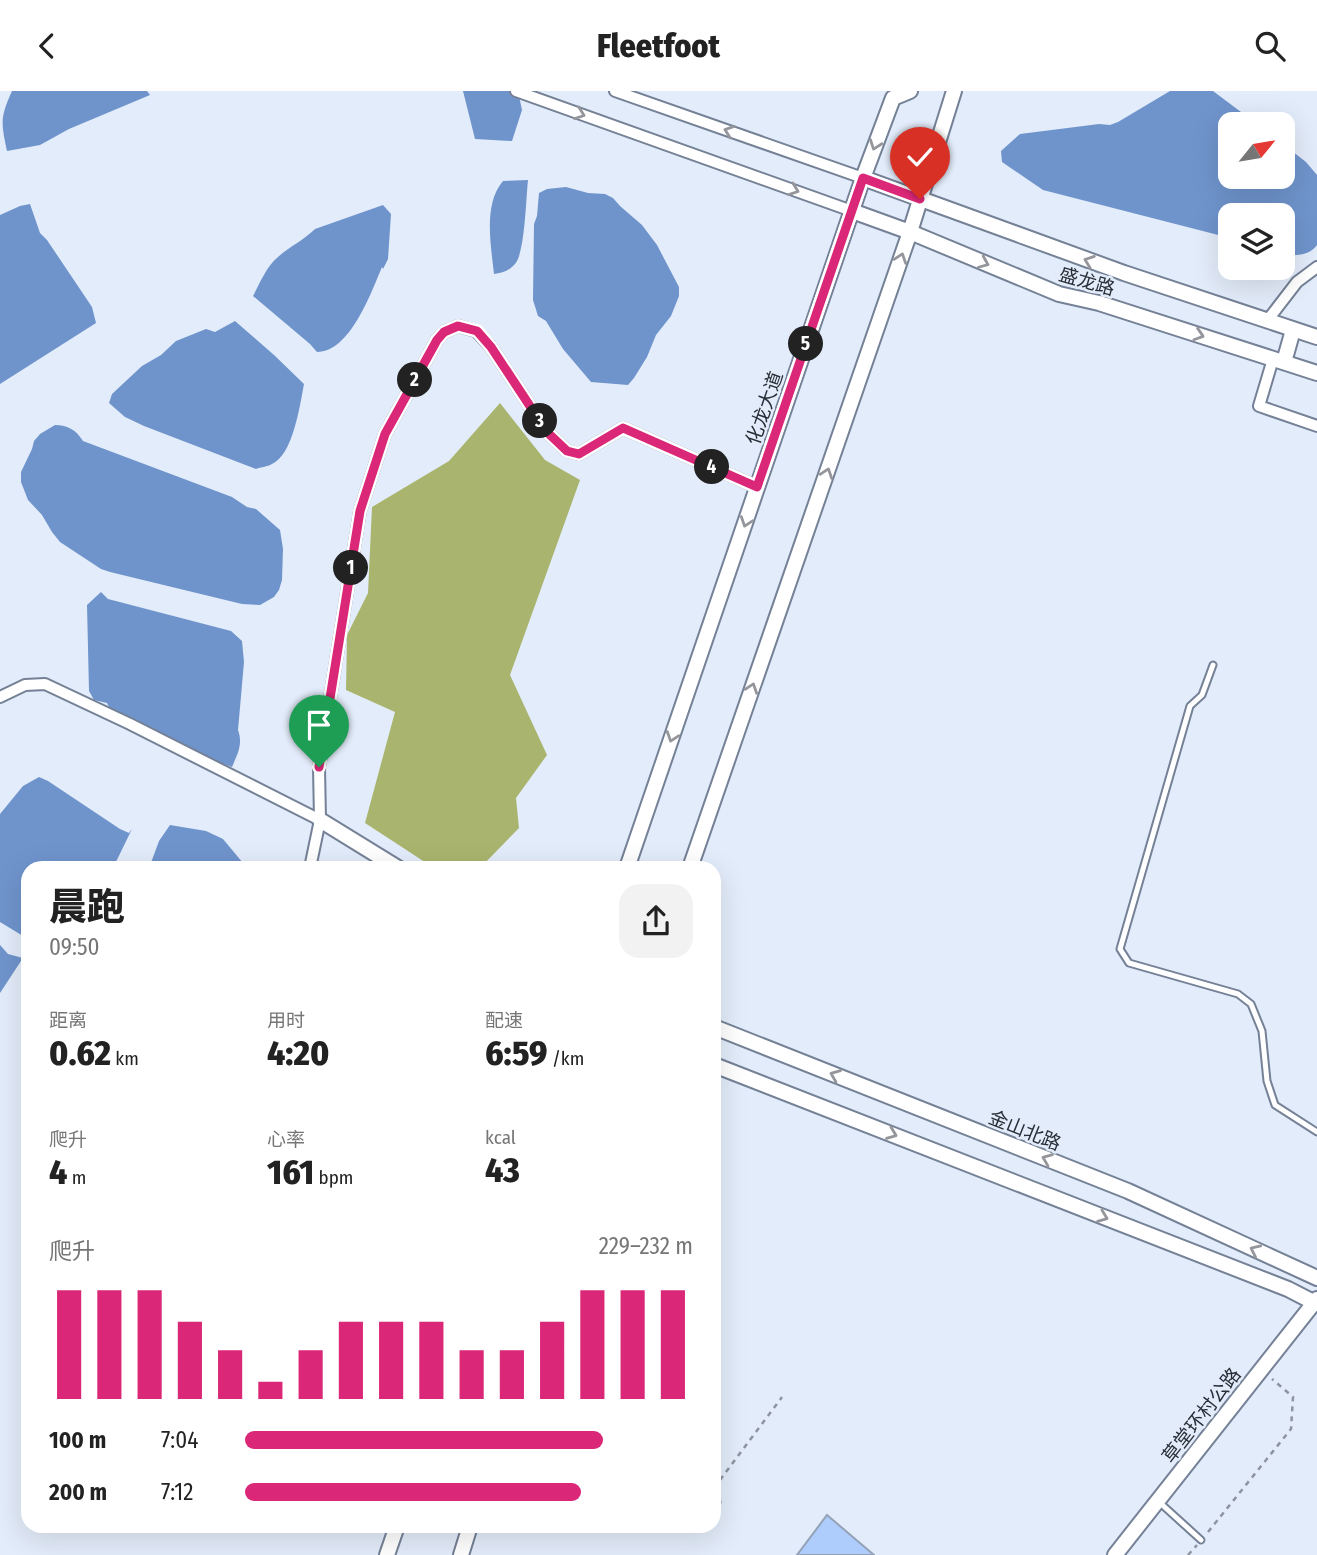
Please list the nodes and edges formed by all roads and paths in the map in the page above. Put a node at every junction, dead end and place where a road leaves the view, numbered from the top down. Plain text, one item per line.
1 (516, 91) edge
2 (615, 91) edge
3 (910, 91) edge
4 (954, 91) edge
5 (863, 178) junction
6 (920, 199) junction
7 (852, 211) junction
8 (910, 232) junction
9 (1317, 267) edge
10 (1267, 321) junction
11 (1293, 330) junction
12 (1317, 337) edge
13 (1279, 360) junction
14 (1317, 373) edge
15 (1317, 426) edge
16 (757, 487) junction
17 (1213, 665) dead end
18 (0, 697) edge
19 (320, 820) junction
20 (311, 861) edge
21 (387, 861) edge
22 (629, 861) edge
23 (692, 861) edge
24 (721, 1030) edge
25 (721, 1068) edge
26 (1317, 1132) edge
27 (1317, 1279) edge
28 (1316, 1302) edge
29 (1261, 1370) junction
30 (782, 1397) dead end
31 (721, 1479) edge
32 (1158, 1501) junction
33 (395, 1533) edge
34 (468, 1533) edge
35 (1201, 1540) junction
36 (387, 1555) edge
37 (461, 1555) edge
38 (1115, 1555) edge
39 (1188, 1555) edge

1 -> 7 street
5 -> 2 street
3 -> 5 street, 化龙大道
4 - 6 street
5 - 6 street, 盛龙路
5 - 7 street, 化龙大道
6 - 8 street
10 -> 6 street, 盛龙路
7 - 8 street, 盛龙路
7 - 16 street, 化龙大道
8 -> 13 street, 盛龙路
23 -> 8 street
9 - 10 street
10 - 11 street, 盛龙路
11 - 12 street, 盛龙路
11 - 13 street
13 - 14 street, 盛龙路
13 - 15 street
16 - 19 street
16 -> 22 street, 化龙大道
17 - 26 lane
18 - 19 street
19 - 20 street
19 - 21 street
27 -> 24 street, 金山北路
25 -> 28 street
28 - 29 street, 草堂环村公路
29 - 32 street, 草堂环村公路
29 - 35 path
30 - 31 path
32 - 35 lane
32 - 38 street, 草堂环村公路
33 - 36 street
34 - 37 street
35 - 39 path

